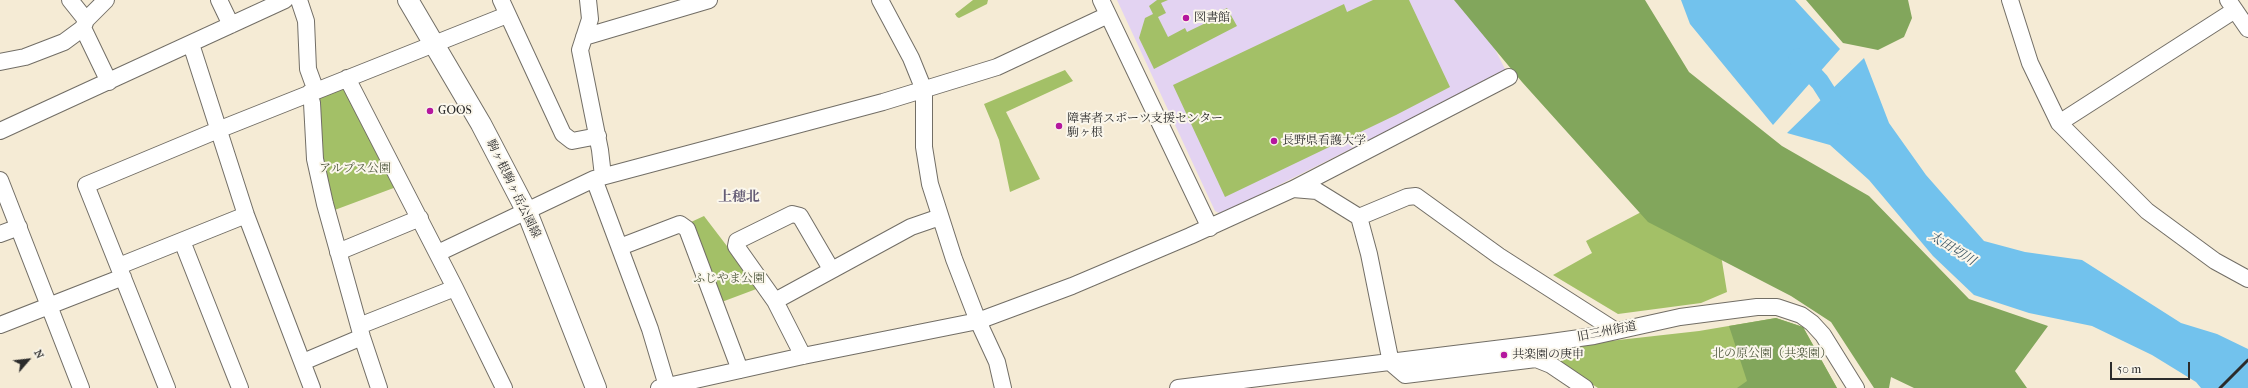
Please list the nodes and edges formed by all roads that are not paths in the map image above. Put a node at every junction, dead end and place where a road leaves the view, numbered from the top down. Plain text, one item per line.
1 (70, 0) edge
2 (106, 0) edge
3 (219, 0) edge
4 (286, 0) edge
5 (299, 0) edge
6 (408, 0) edge
7 (501, 0) edge
8 (588, 0) edge
9 (709, 0) edge
10 (880, 0) edge
11 (1101, 0) edge
12 (2010, 0) edge
13 (2232, 5) edge
14 (507, 15) junction
15 (1108, 15) junction
16 (84, 24) junction
17 (231, 25) junction
18 (2248, 29) edge
19 (584, 37) junction
20 (191, 44) junction
21 (435, 44) junction
22 (0, 62) edge
23 (1509, 77) dead end
24 (347, 78) junction
25 (109, 82) junction
26 (924, 90) junction
27 (312, 92) junction
28 (2060, 123) junction
29 (218, 130) junction
30 (0, 131) edge
31 (598, 136) junction
32 (598, 177) junction
33 (0, 180) edge
34 (1293, 188) junction
35 (527, 212) junction
36 (246, 216) junction
37 (940, 217) junction
38 (1359, 217) junction
39 (420, 218) junction
40 (19, 227) junction
41 (1210, 228) junction
42 (0, 234) edge
43 (182, 241) junction
44 (620, 247) junction
45 (338, 252) junction
46 (438, 253) junction
47 (832, 269) junction
48 (121, 272) junction
49 (2248, 279) edge
50 (456, 288) junction
51 (775, 301) junction
52 (50, 306) junction
53 (978, 321) junction
54 (0, 325) edge
55 (1616, 331) junction
56 (361, 332) junction
57 (803, 356) junction
58 (303, 362) junction
59 (1391, 363) junction
60 (740, 370) junction
61 (663, 387) edge
62 (81, 388) edge
63 (167, 388) edge
64 (240, 388) edge
65 (312, 388) edge
66 (379, 388) edge
67 (504, 388) edge
68 (596, 388) edge
69 (1003, 388) edge
70 (1178, 388) edge
71 (1585, 388) edge
72 (1856, 388) edge

1 - 16 street
2 - 16 street
3 - 17 street
4 - 17 street
5 - 27 street
6 - 21 main road, 駒ヶ根駒ヶ岳公園線
7 - 14 street
8 - 19 street
9 - 19 street
10 - 26 street
11 - 15 street
12 - 28 street
13 - 18 street
13 - 28 street
14 - 21 street
14 - 31 street
15 - 26 street
15 - 41 street
16 - 22 street
16 - 25 street
17 - 20 street
19 - 31 street
20 - 25 street
20 - 29 street
21 - 24 street
21 - 35 main road, 駒ヶ根駒ヶ岳公園線
23 - 34 street
24 - 27 street
24 - 39 street
25 - 30 street
26 - 32 street
26 - 37 street
27 - 29 street
27 - 45 street
28 - 49 street
29 - 36 street
29 - 48 street
31 - 32 street
32 - 35 street
32 - 44 street
33 - 40 street
34 - 38 street
34 - 41 street
35 - 46 street
35 - 68 main road, 駒ヶ根駒ヶ岳公園線
36 - 43 street
36 - 58 street
37 - 47 street
37 - 53 street
38 - 55 street
38 - 59 street
39 - 45 street
39 - 46 street
40 - 42 street
40 - 52 street
41 - 53 street
43 - 48 street
43 - 64 street
44 - 60 street
44 - 61 street
45 - 56 street
46 - 50 street
47 - 51 street
47 - 51 street
48 - 52 street
48 - 63 street
50 - 56 street
50 - 67 street
51 - 57 street
52 - 54 street
52 - 62 street
53 - 57 street
53 - 69 street
55 - 59 street, 旧三州街道
55 - 72 street, 旧三州街道
56 - 58 street
56 - 66 street
57 - 60 street
58 - 65 street
59 - 70 street, 旧三州街道
59 - 71 street
60 - 61 street

